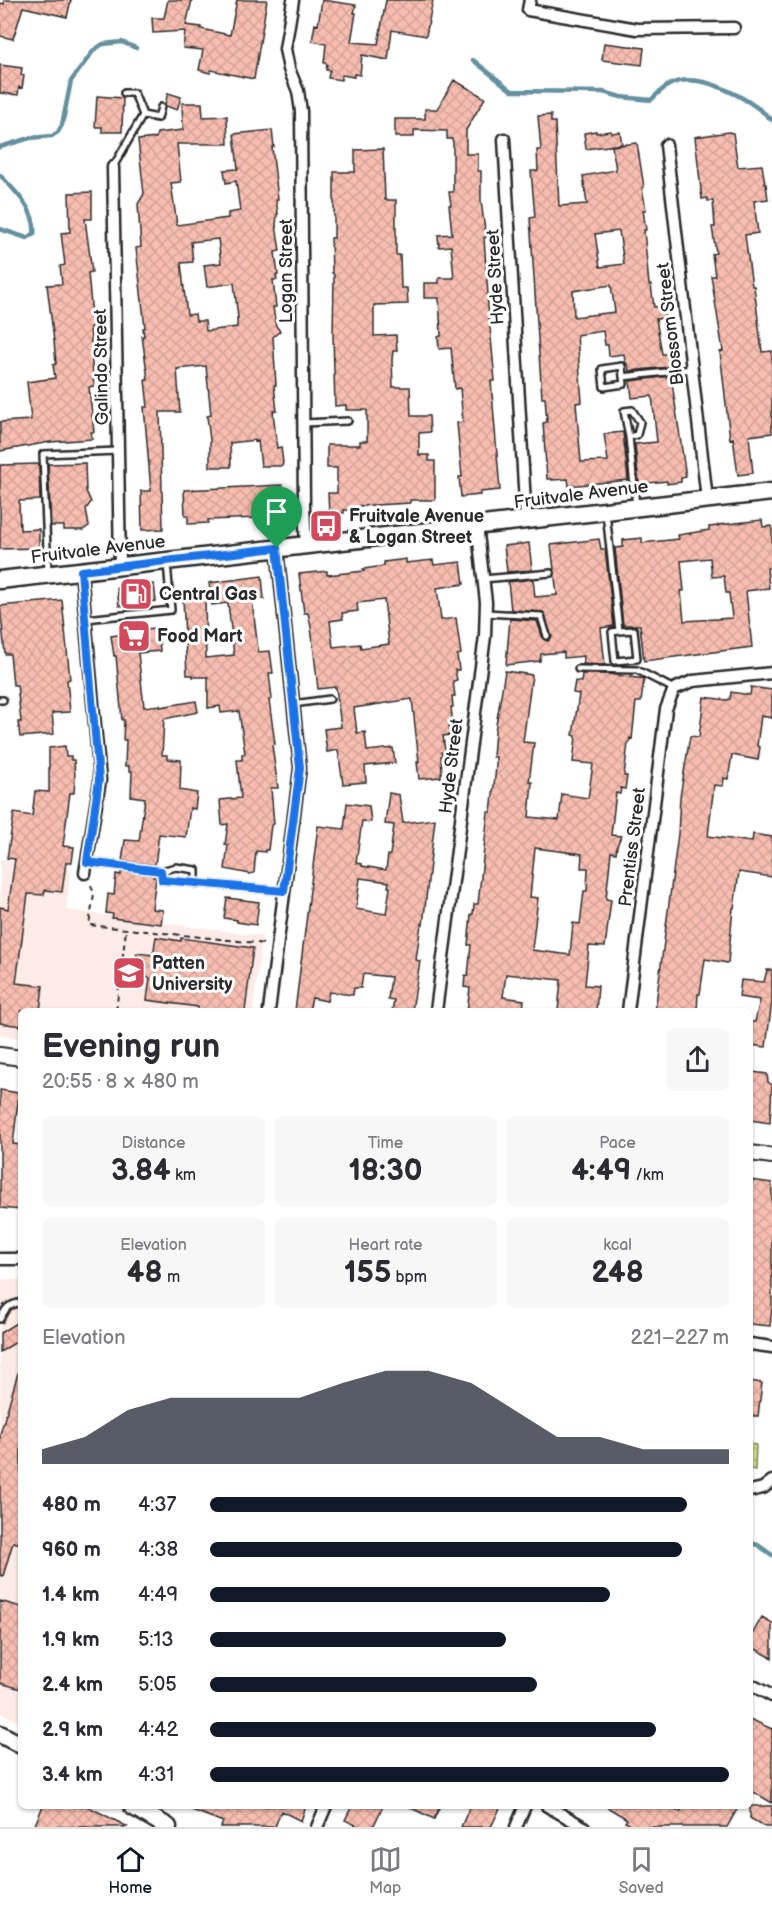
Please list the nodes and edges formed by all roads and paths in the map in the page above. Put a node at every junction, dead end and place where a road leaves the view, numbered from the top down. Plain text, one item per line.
1 (293, 0) edge
2 (529, 5) edge
3 (734, 28) dead end
4 (124, 93) dead end
5 (161, 107) dead end
6 (143, 115) junction
7 (504, 139) dead end
8 (666, 145) dead end
9 (113, 167) joint
10 (692, 369) junction
11 (623, 377) junction
12 (348, 422) dead end
13 (304, 423) junction
14 (629, 437) junction
15 (118, 451) junction
16 (772, 492) edge
17 (707, 499) junction
18 (636, 508) junction
19 (606, 511) junction
20 (526, 520) junction
21 (477, 525) junction
22 (306, 545) junction
23 (277, 548) junction
24 (167, 561) junction
25 (120, 566) junction
26 (81, 571) junction
27 (551, 573) dead end
28 (48, 574) junction
29 (483, 579) junction
30 (0, 580) edge
31 (485, 613) junction
32 (86, 619) junction
33 (619, 632) junction
34 (547, 636) dead end
35 (578, 669) dead end
36 (772, 673) edge
37 (674, 689) junction
38 (330, 699) dead end
39 (293, 704) junction
40 (86, 868) junction
41 (161, 871) junction
42 (196, 884) junction
43 (284, 891) junction
44 (126, 930) junction
45 (278, 945) junction
46 (116, 1008) edge
47 (269, 1008) edge
48 (436, 1008) edge
49 (628, 1008) edge
50 (0, 1055) edge
51 (18, 1058) edge
52 (753, 1153) edge
53 (772, 1156) edge
54 (0, 1259) edge
55 (18, 1259) edge
56 (18, 1303) edge
57 (0, 1319) edge
58 (753, 1344) edge
59 (772, 1347) edge
60 (772, 1481) edge
61 (753, 1490) edge
62 (753, 1686) edge
63 (772, 1696) edge
64 (0, 1734) edge
65 (18, 1743) edge
66 (137, 1809) edge
67 (325, 1809) edge
68 (524, 1809) edge
69 (552, 1809) edge
70 (168, 1827) edge
71 (317, 1827) edge
72 (516, 1827) edge
73 (584, 1827) edge

1 - 13 street, Logan Street
2 - 3 street
4 - 6 lane
5 - 6 lane
6 - 9 lane
7 - 20 street, Hyde Street
8 - 10 street, Blossom Street
9 - 15 street, Galindo Street
10 - 11 lane
10 - 17 street, Blossom Street
11 - 11 lane
12 - 13 lane
13 - 22 street, Logan Street
14 - 14 lane
14 - 18 lane
15 - 25 street, Galindo Street
15 - 28 lane
16 - 17 main road, Fruitvale Avenue
17 - 18 main road, Fruitvale Avenue
18 - 19 main road, Fruitvale Avenue
19 - 20 main road, Fruitvale Avenue
19 - 33 lane
20 - 21 main road, Fruitvale Avenue
21 - 22 main road, Fruitvale Avenue
21 - 29 street, Hyde Street
22 - 23 main road, Fruitvale Avenue
23 - 24 main road, Fruitvale Avenue
23 - 39 street
24 - 25 main road, Fruitvale Avenue
24 - 32 lane
25 - 26 main road, Fruitvale Avenue
26 - 28 main road, Fruitvale Avenue
26 - 32 street
27 - 29 lane
28 - 30 main road, Fruitvale Avenue
29 - 31 street, Hyde Street
31 - 34 lane
31 - 48 street, Hyde Street
32 - 40 street
33 - 33 lane
35 - 37 lane
36 - 37 street
37 - 49 street, Prentiss Street
38 - 39 lane
39 - 43 street
40 - 41 lane
40 - 44 path
41 - 42 lane
41 - 42 lane
42 - 43 lane
43 - 45 street
44 - 45 path
44 - 46 path
45 - 47 street
50 - 51 street
52 - 53 street
54 - 55 street
56 - 57 lane
58 - 59 street
60 - 61 street
62 - 63 street
64 - 65 main road
66 - 70 main road
67 - 71 street
68 - 72 street
69 - 73 street

